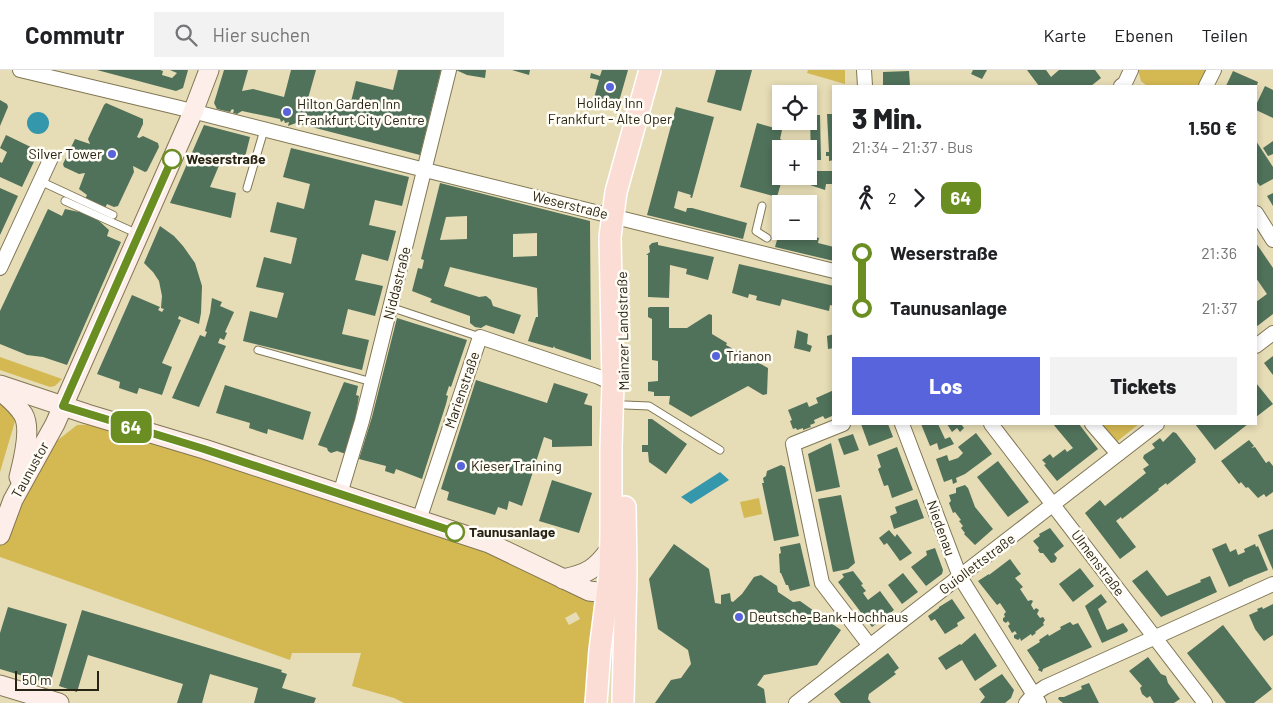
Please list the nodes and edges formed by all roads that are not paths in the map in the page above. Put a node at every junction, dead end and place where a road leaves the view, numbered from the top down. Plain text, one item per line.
1 (20, 70) edge
2 (209, 70) edge
3 (449, 70) edge
4 (650, 70) edge
5 (664, 70) edge
6 (864, 70) edge
7 (1131, 70) edge
8 (1214, 70) edge
9 (865, 85) edge
10 (1126, 85) edge
11 (1206, 85) edge
12 (193, 112) junction
13 (264, 130) junction
14 (52, 158) dead end
15 (425, 170) junction
16 (40, 181) junction
17 (247, 188) dead end
18 (65, 201) dead end
19 (762, 206) dead end
20 (113, 215) dead end
21 (1257, 215) edge
22 (619, 217) junction
23 (138, 234) junction
24 (767, 238) dead end
25 (1273, 240) edge
26 (0, 268) edge
27 (832, 270) edge
28 (390, 307) junction
29 (1273, 334) edge
30 (480, 337) junction
31 (1257, 345) edge
32 (258, 350) dead end
33 (372, 382) junction
34 (613, 384) junction
35 (0, 385) edge
36 (0, 391) edge
37 (625, 405) junction
38 (63, 406) junction
39 (112, 422) junction
40 (840, 425) edge
41 (902, 425) edge
42 (992, 425) edge
43 (1093, 425) edge
44 (1156, 425) edge
45 (46, 440) junction
46 (720, 450) dead end
47 (1118, 454) junction
48 (340, 494) junction
49 (13, 500) junction
50 (1054, 505) junction
51 (419, 520) junction
52 (0, 535) edge
53 (610, 549) junction
54 (960, 577) junction
55 (563, 579) junction
56 (1273, 584) edge
57 (616, 596) junction
58 (1155, 638) junction
59 (870, 646) junction
60 (0, 685) edge
61 (1033, 700) edge
62 (59, 703) edge
63 (596, 703) edge
64 (623, 703) edge
65 (796, 703) edge
66 (1205, 703) edge

1 - 12 street, Weserstraße
2 - 12 main road, Taunustor
3 - 15 street, Niddastraße
4 - 22 main road, Mainzer Landstraße
5 - 22 main road, Mainzer Landstraße
6 - 9 street
7 - 10 street
8 - 11 street
12 - 13 street, Weserstraße
12 - 23 main road, Taunustor
13 - 15 street, Weserstraße
13 - 17 lane
14 - 16 street
15 - 22 street, Weserstraße
15 - 28 street, Niddastraße
16 - 20 lane
16 - 26 street
18 - 23 lane
19 - 24 lane
21 - 25 street
22 - 27 street, Weserstraße
22 - 34 main road, Mainzer Landstraße
22 - 37 main road, Mainzer Landstraße
23 - 38 main road, Taunustor
28 - 30 lane
28 - 33 street, Niddastraße
29 - 31 street
30 - 34 street, Marienstraße
30 - 51 street, Marienstraße
32 - 33 lane
33 - 48 street, Niddastraße
34 - 53 main road, Mainzer Landstraße
35 - 38 main road
36 - 49 main road
37 - 46 lane
37 - 57 main road, Mainzer Landstraße
38 - 39 main road
38 - 45 main road, Taunustor
39 - 45 main road
39 - 48 main road
40 - 59 street
41 - 54 street, Niedenau
42 - 50 street, Ulmenstraße
43 - 47 street
44 - 47 street, Guiollettstraße
45 - 49 main road, Taunustor
47 - 50 street, Guiollettstraße
48 - 51 main road
49 - 52 main road, Taunustor
50 - 54 street, Guiollettstraße
50 - 58 street, Ulmenstraße
51 - 55 main road
53 - 55 main road
53 - 57 main road, Mainzer Landstraße
54 - 59 street, Guiollettstraße
54 - 61 street, Niedenau
55 - 57 main road
56 - 58 street
57 - 63 main road
57 - 64 main road
58 - 61 street
58 - 66 street, Ulmenstraße
59 - 65 street, Guiollettstraße
60 - 62 main road

